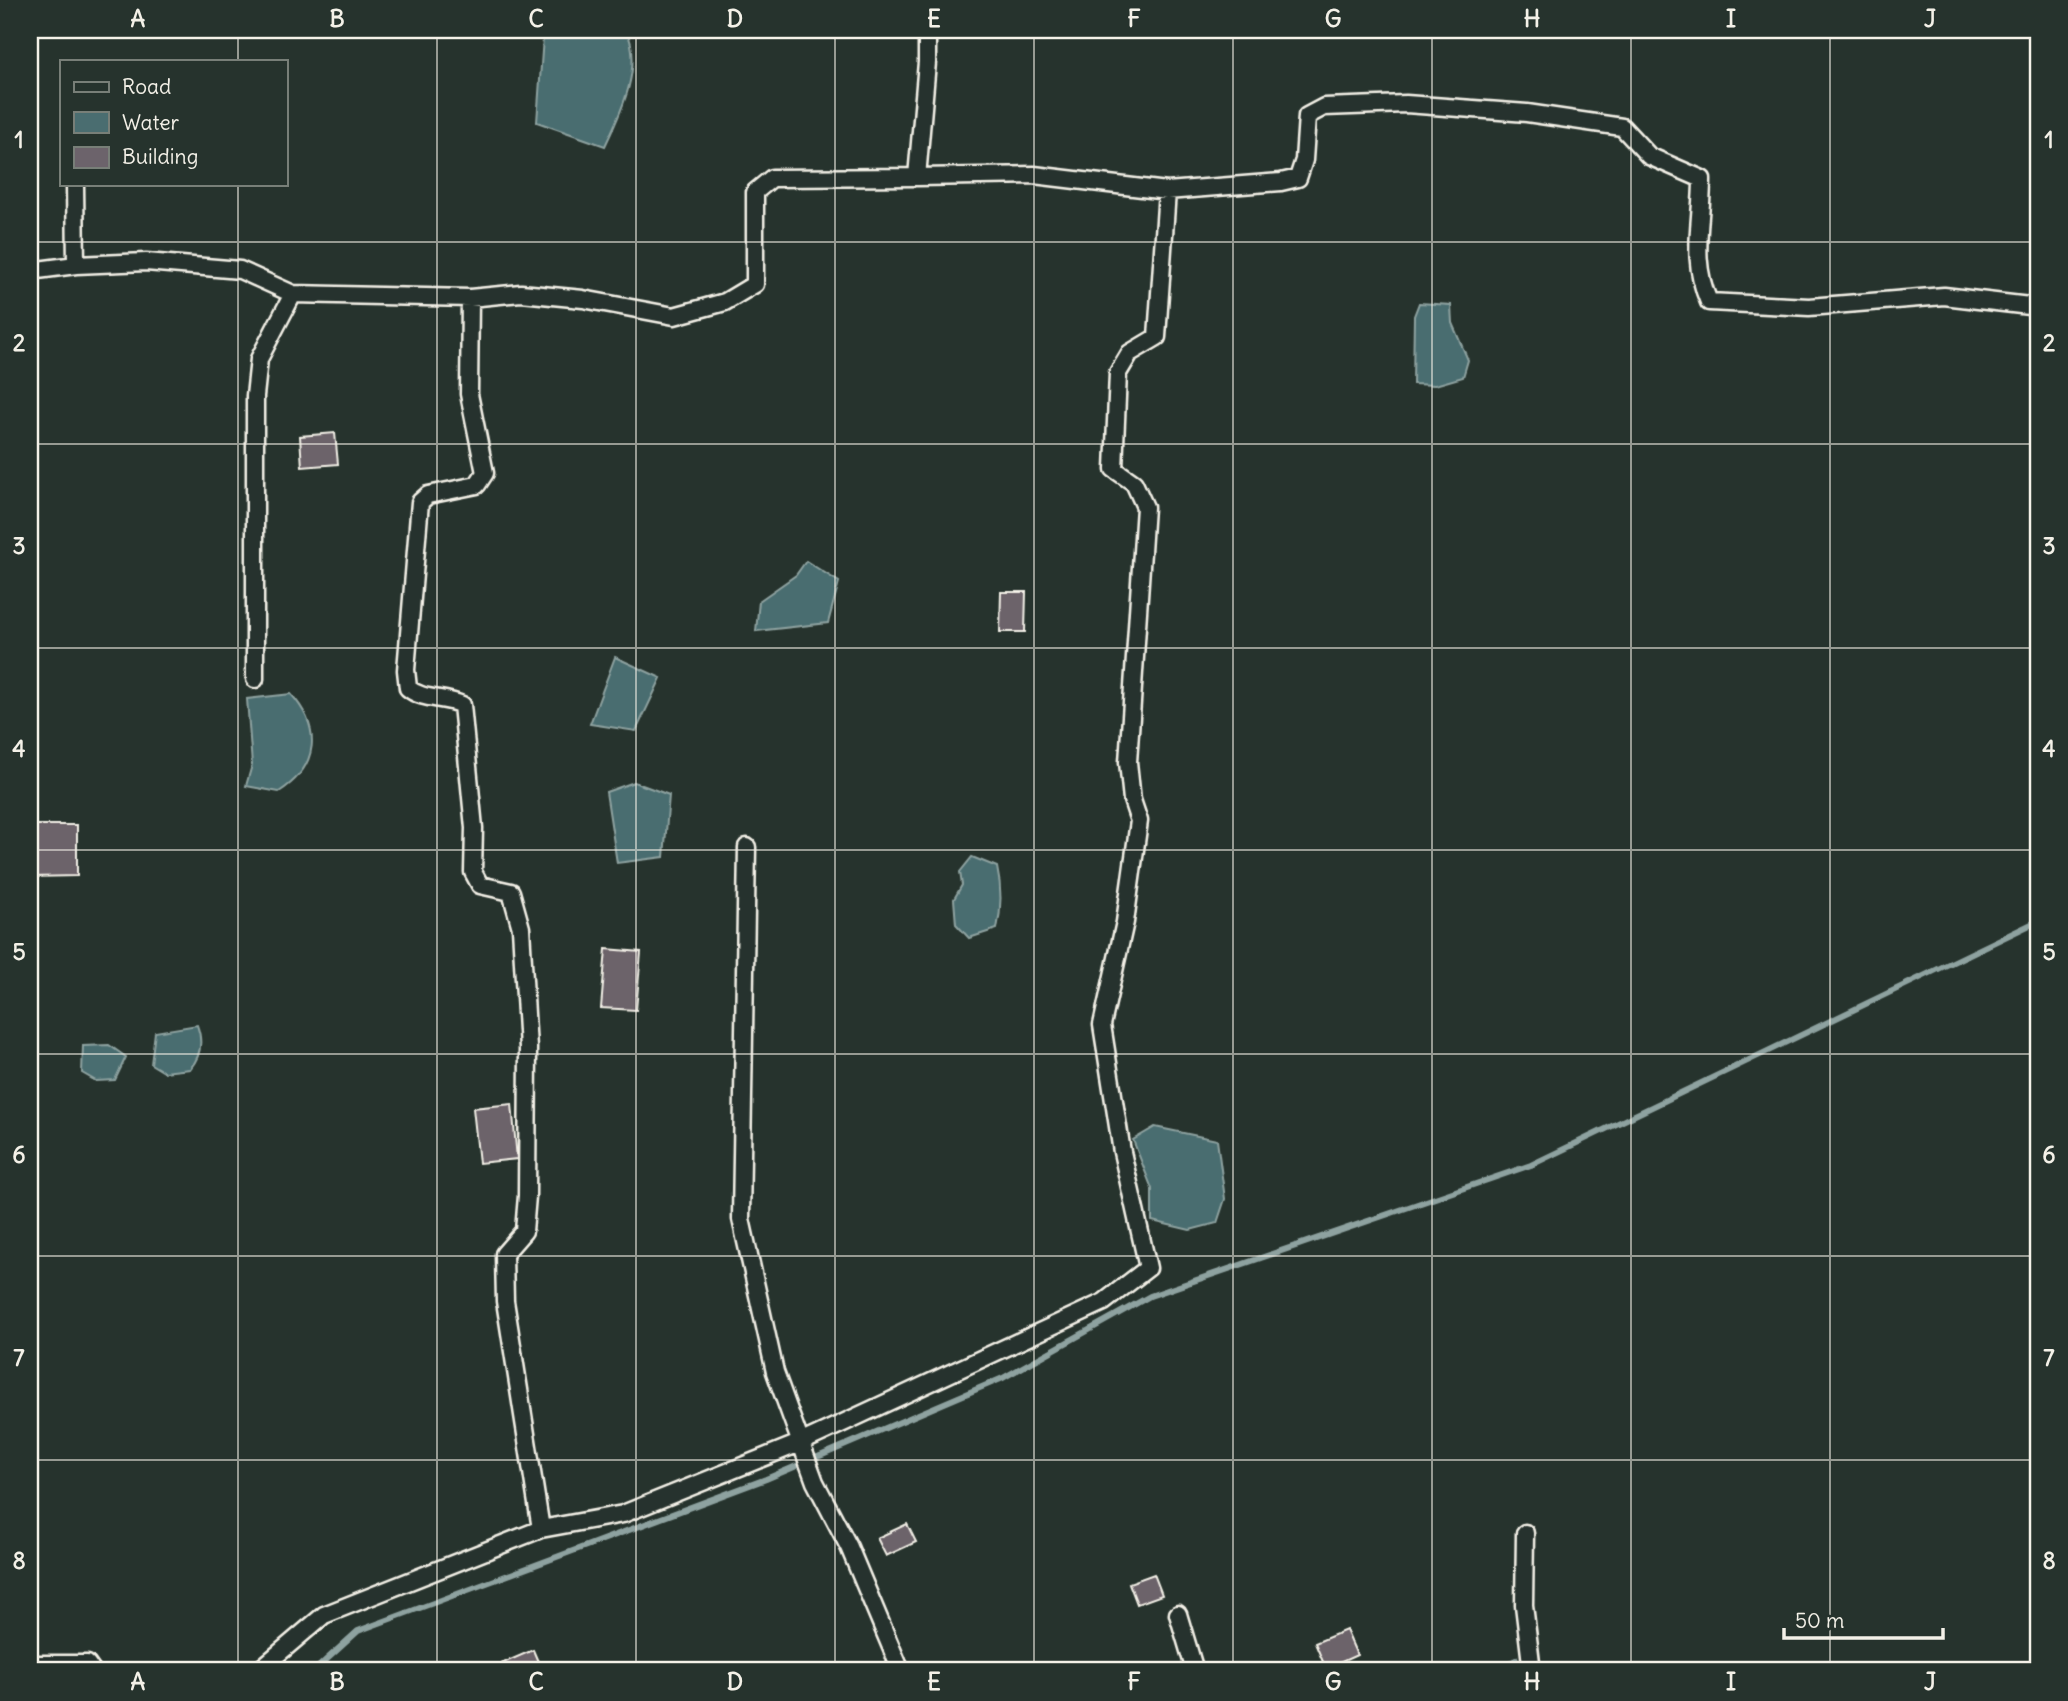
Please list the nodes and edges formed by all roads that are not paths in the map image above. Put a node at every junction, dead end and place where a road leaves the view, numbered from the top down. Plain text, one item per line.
1 (927, 30) edge
2 (917, 177) junction
3 (75, 186) edge
4 (1167, 191) junction
5 (76, 265) junction
6 (30, 271) edge
7 (293, 294) junction
8 (470, 298) junction
9 (2038, 307) edge
10 (255, 679) dead end
11 (747, 847) dead end
12 (804, 1447) junction
13 (541, 1529) junction
14 (1525, 1533) dead end
15 (1178, 1614) dead end
16 (30, 1664) edge
17 (92, 1671) edge
18 (258, 1671) edge
19 (901, 1671) edge
20 (1195, 1671) edge
21 (1532, 1671) edge

1 - 2 street
2 - 4 street
2 - 8 street
3 - 5 street
4 - 9 street
4 - 12 street
5 - 6 street
5 - 7 street
7 - 8 street
7 - 10 street
8 - 13 street
11 - 12 street
12 - 13 street
12 - 19 street
13 - 18 street
14 - 21 street
15 - 20 street
16 - 17 street

